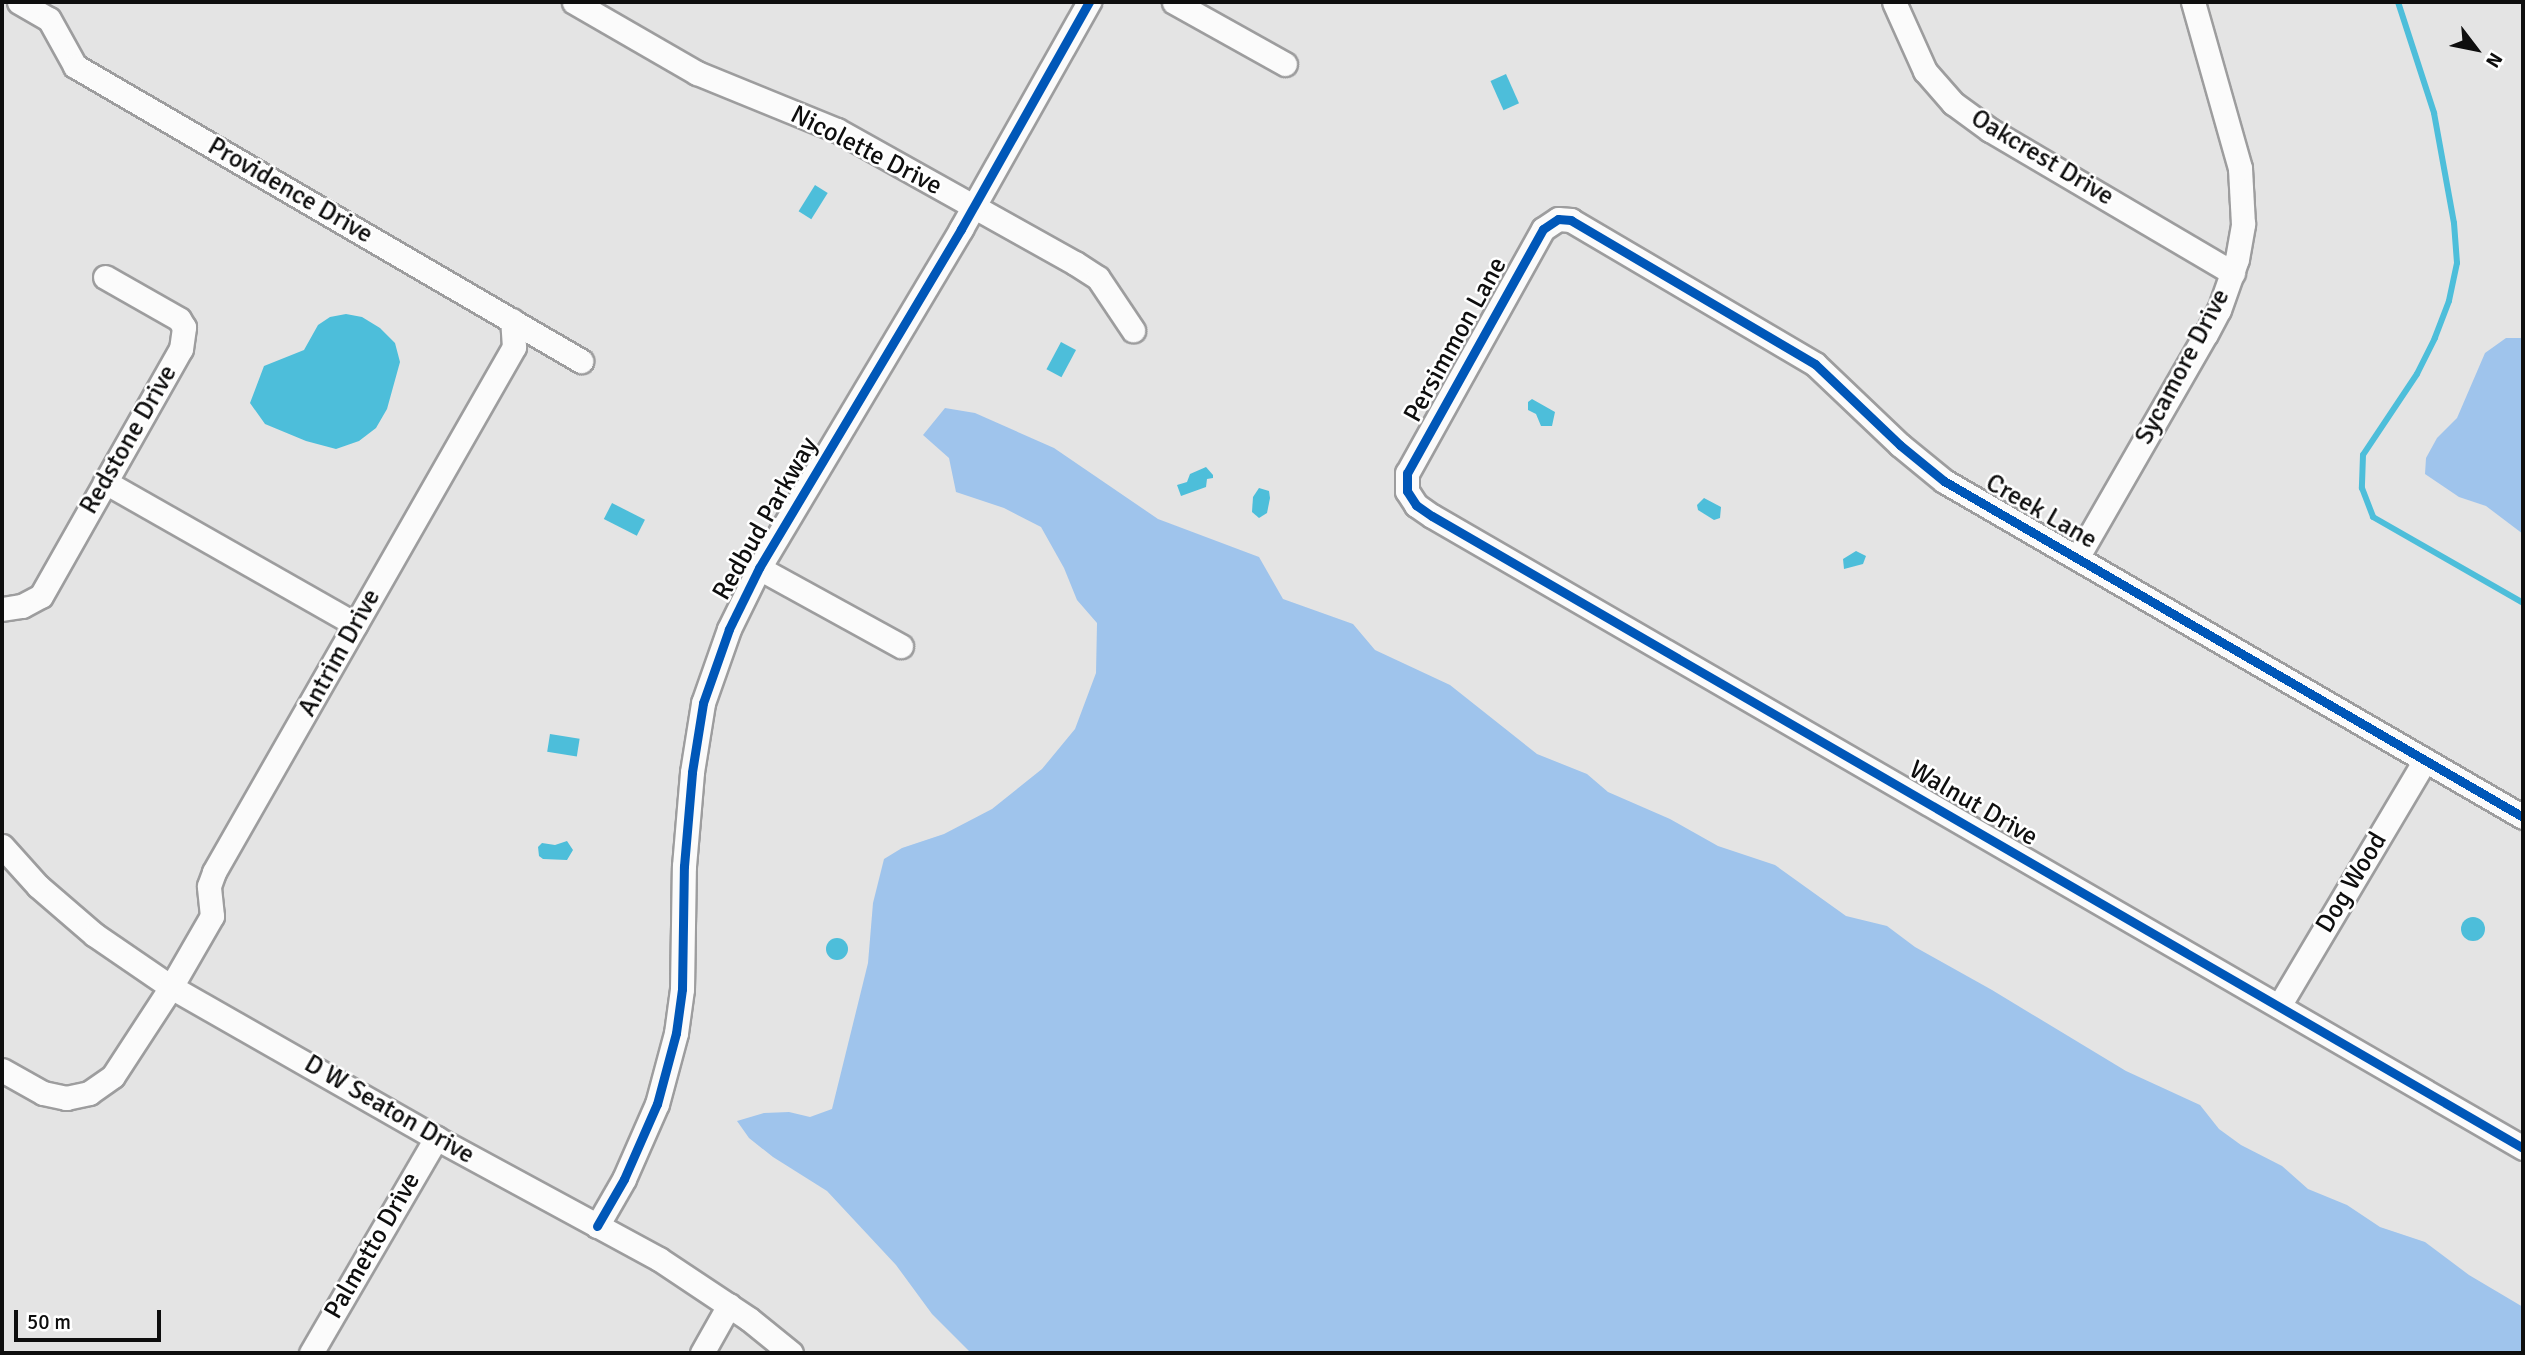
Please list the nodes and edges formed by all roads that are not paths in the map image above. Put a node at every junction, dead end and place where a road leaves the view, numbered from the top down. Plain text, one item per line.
1 (19, 2) edge
2 (575, 2) edge
3 (1089, 2) edge
4 (1174, 2) edge
5 (1894, 2) edge
6 (2193, 2) edge
7 (1285, 64) dead end
8 (973, 207) junction
9 (1558, 219) joint
10 (2233, 273) junction
11 (105, 277) dead end
12 (512, 320) junction
13 (1133, 330) dead end
14 (582, 361) dead end
15 (105, 482) junction
16 (1407, 491) joint
17 (2077, 558) junction
18 (760, 568) junction
19 (2, 609) edge
20 (355, 624) junction
21 (901, 646) dead end
22 (2425, 760) junction
23 (2523, 817) edge
24 (2, 846) edge
25 (172, 987) junction
26 (2279, 1006) junction
27 (2, 1070) edge
28 (436, 1138) junction
29 (2523, 1148) edge
30 (597, 1226) junction
31 (729, 1305) junction
32 (310, 1353) edge
33 (702, 1353) edge
34 (791, 1353) edge

1 - 12 street, Providence Drive
2 - 8 street, Nicolette Drive
3 - 8 street, Redbud Parkway
4 - 7 street
5 - 10 street, Oakcrest Drive
6 - 10 street, Sycamore Drive
8 - 13 street, Nicolette Drive
8 - 18 street, Redbud Parkway
9 - 16 street, Persimmon Lane
9 - 17 street, Creek Lane
10 - 17 street, Sycamore Drive
11 - 15 street, Redstone Drive
12 - 14 street, Providence Drive
12 - 20 street, Antrim Drive
15 - 19 street, Redstone Drive
15 - 20 street
16 - 26 street, Walnut Drive
17 - 22 street, Creek Lane
18 - 21 street
18 - 30 street, Redbud Parkway
20 - 25 street, Antrim Drive
22 - 23 street, Creek Lane
22 - 26 street, Dog Wood
24 - 25 street, D W Seaton Drive
25 - 27 street, Antrim Drive
25 - 28 street, D W Seaton Drive
26 - 29 street, Walnut Drive
28 - 30 street, D W Seaton Drive
28 - 32 street, Palmetto Drive
30 - 31 street, D W Seaton Drive
31 - 33 street
31 - 34 street, D W Seaton Drive

